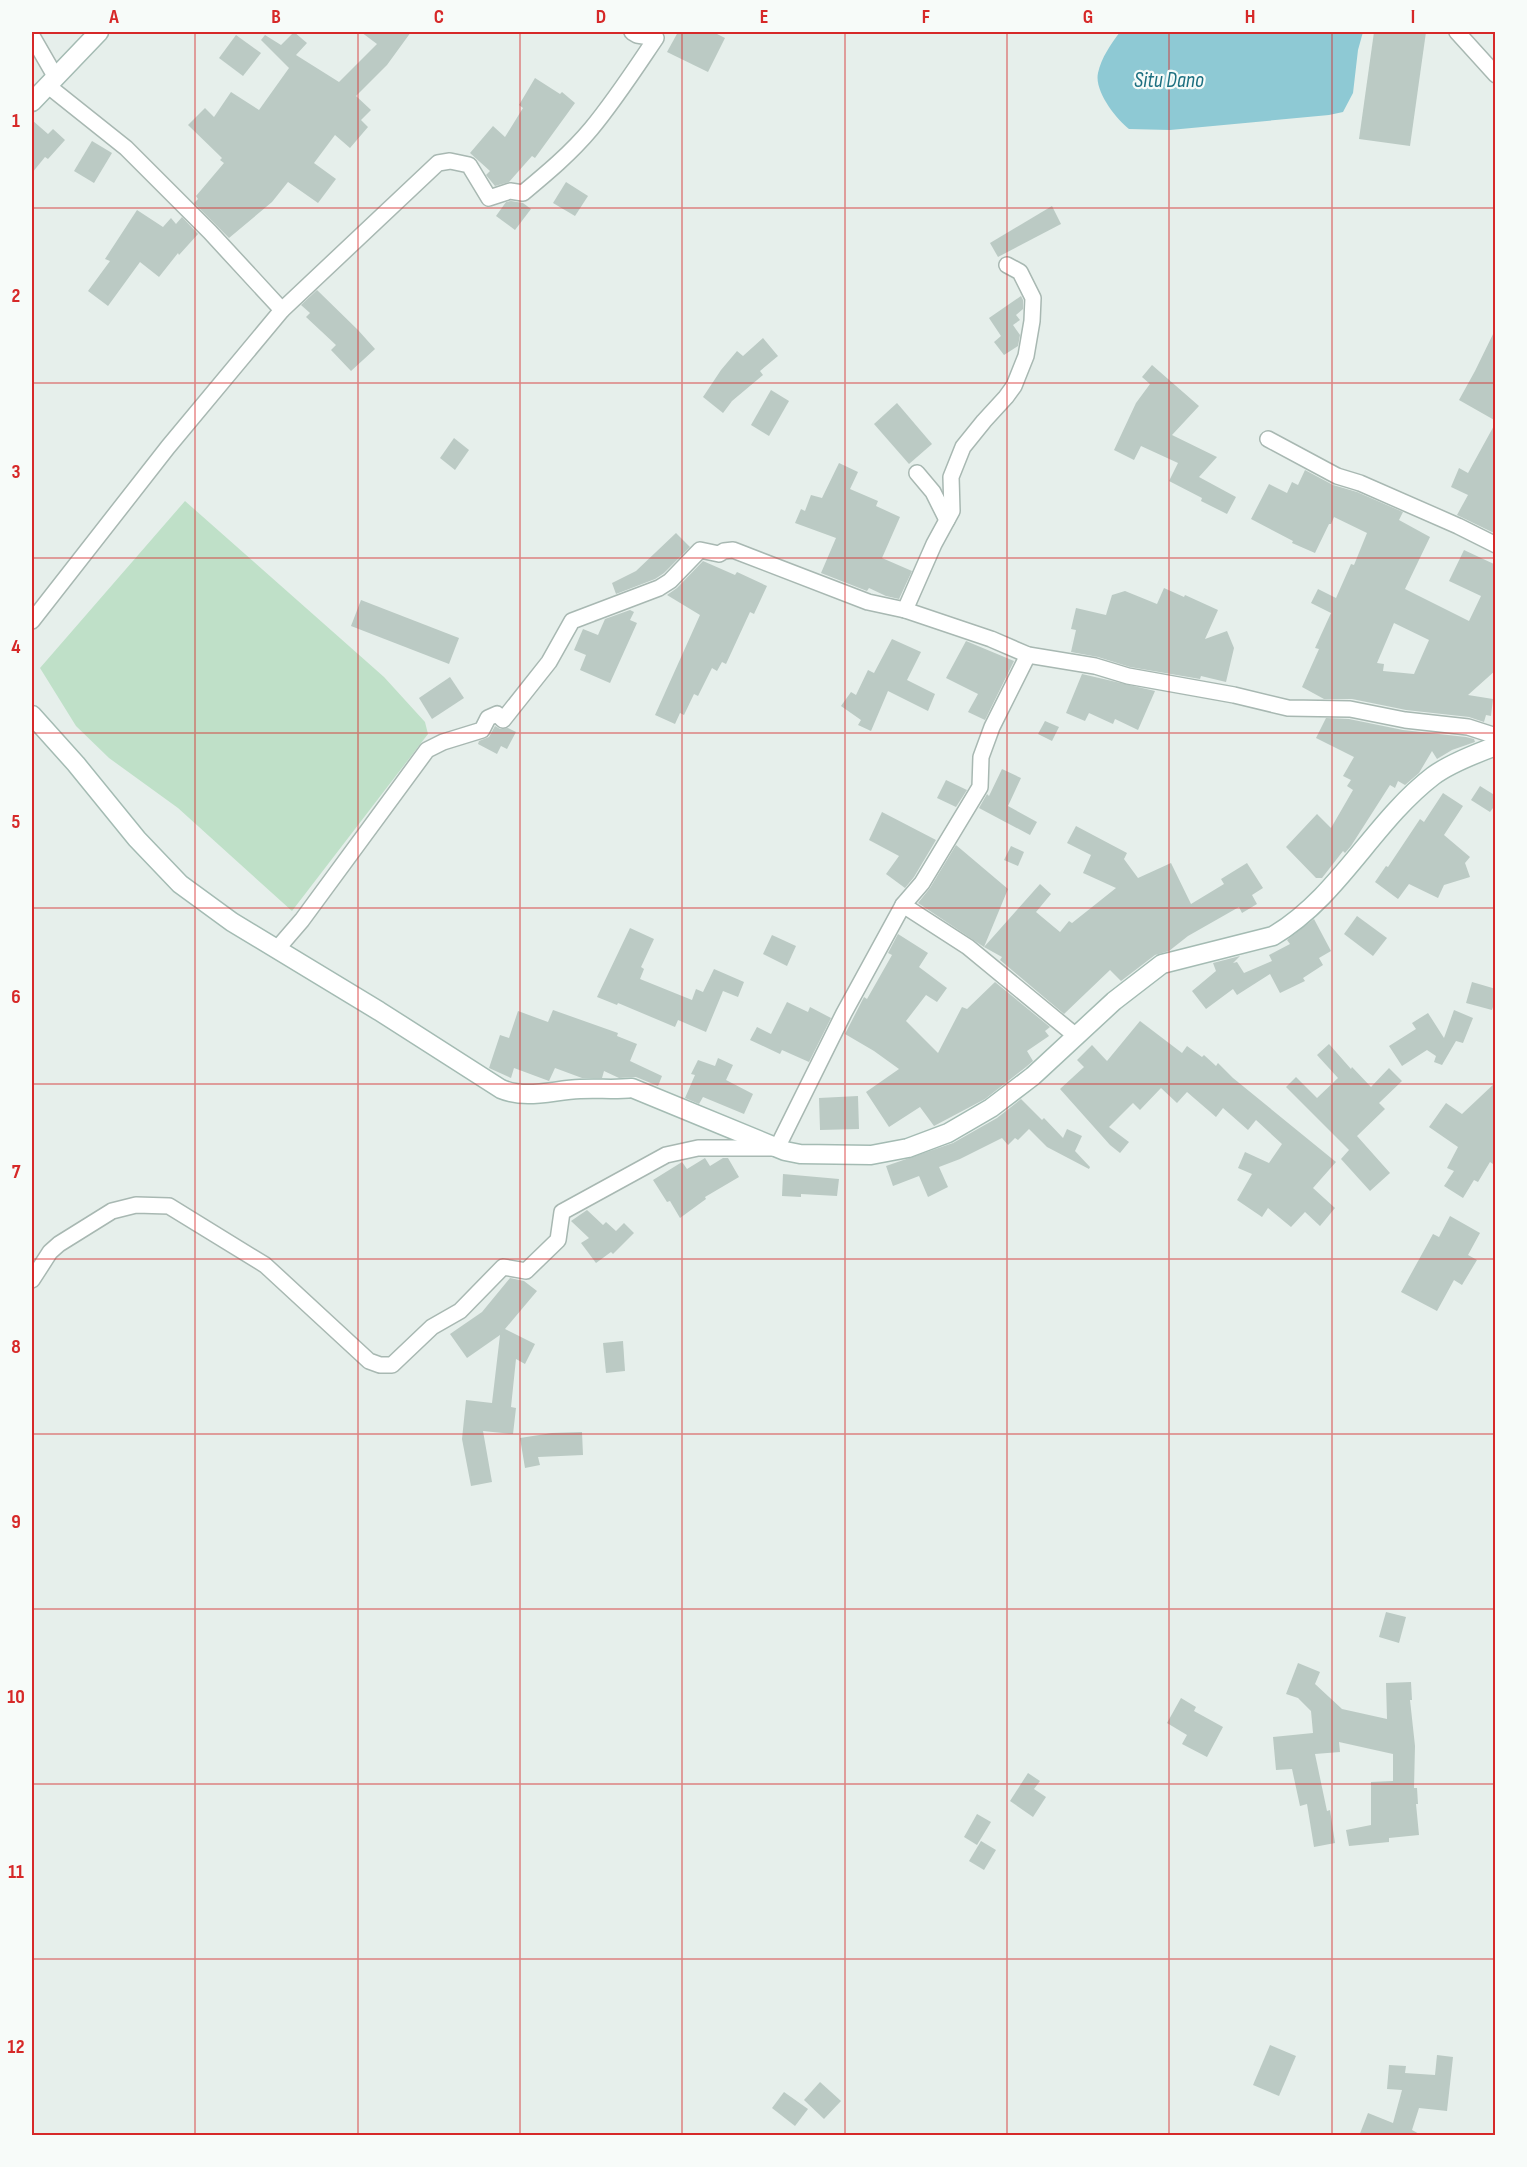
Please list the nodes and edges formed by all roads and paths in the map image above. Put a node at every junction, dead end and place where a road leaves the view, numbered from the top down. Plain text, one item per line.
1 (99, 32) edge
2 (632, 32) edge
3 (1457, 32) edge
4 (32, 36) edge
5 (1496, 75) edge
6 (51, 80) junction
7 (32, 102) edge
8 (1007, 265) dead end
9 (282, 310) junction
10 (1268, 439) dead end
11 (917, 472) dead end
12 (947, 520) junction
13 (1496, 545) edge
14 (905, 610) junction
15 (32, 621) edge
16 (1028, 655) junction
17 (32, 715) edge
18 (1496, 735) edge
19 (1496, 746) edge
20 (903, 905) junction
21 (278, 949) junction
22 (1076, 1036) junction
23 (777, 1148) junction
24 (32, 1280) edge

1 - 6 street
2 - 9 street
3 - 5 street
4 - 6 street
6 - 7 street
6 - 9 street
8 - 12 street
9 - 15 street
10 - 13 street
11 - 12 street
12 - 14 street
14 - 16 street
14 - 21 street
16 - 18 street
16 - 20 street
17 - 21 street
19 - 22 street
20 - 22 street
20 - 23 street
21 - 23 street
22 - 23 street
23 - 24 street

